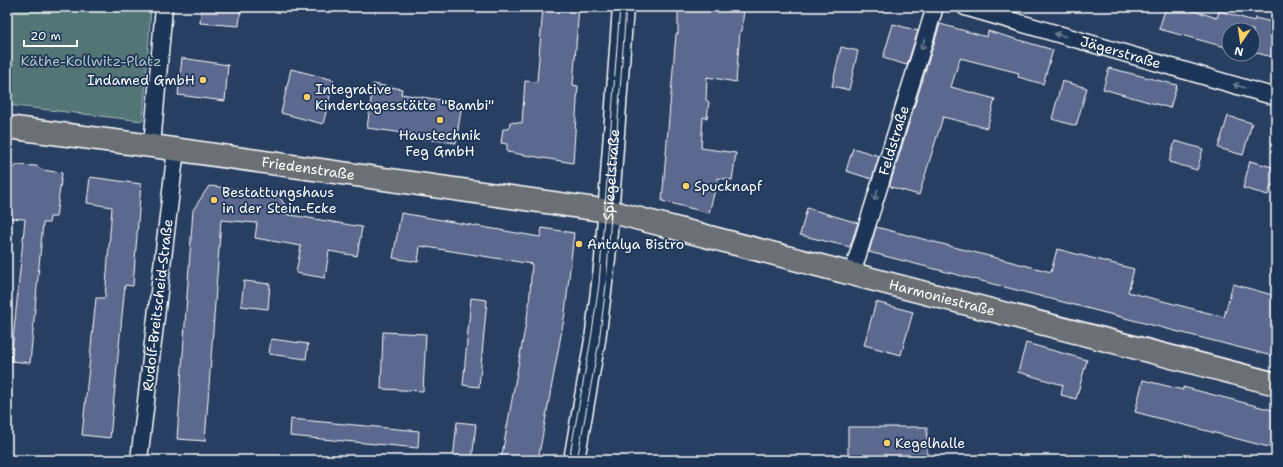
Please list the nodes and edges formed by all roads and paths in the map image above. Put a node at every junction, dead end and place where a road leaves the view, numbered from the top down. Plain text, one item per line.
1 (164, 7) edge
2 (623, 7) edge
3 (935, 7) edge
4 (965, 7) edge
5 (1276, 97) edge
6 (7, 127) edge
7 (152, 146) junction
8 (176, 149) junction
9 (609, 211) junction
10 (852, 274) junction
11 (1276, 384) edge
12 (139, 460) edge
13 (574, 460) edge

1 - 7 street
2 - 9 street, Spiegelstraße
3 -> 10 street, Feldstraße
5 -> 4 street, Jägerstraße
6 - 7 main road, Friedenstraße
7 - 8 main road, Friedenstraße
8 - 9 main road, Friedenstraße
8 - 12 street, Rudolf-Breitscheid-Straße
9 - 10 main road, Harmoniestraße
9 - 13 street, Spiegelstraße
10 - 11 main road, Harmoniestraße

